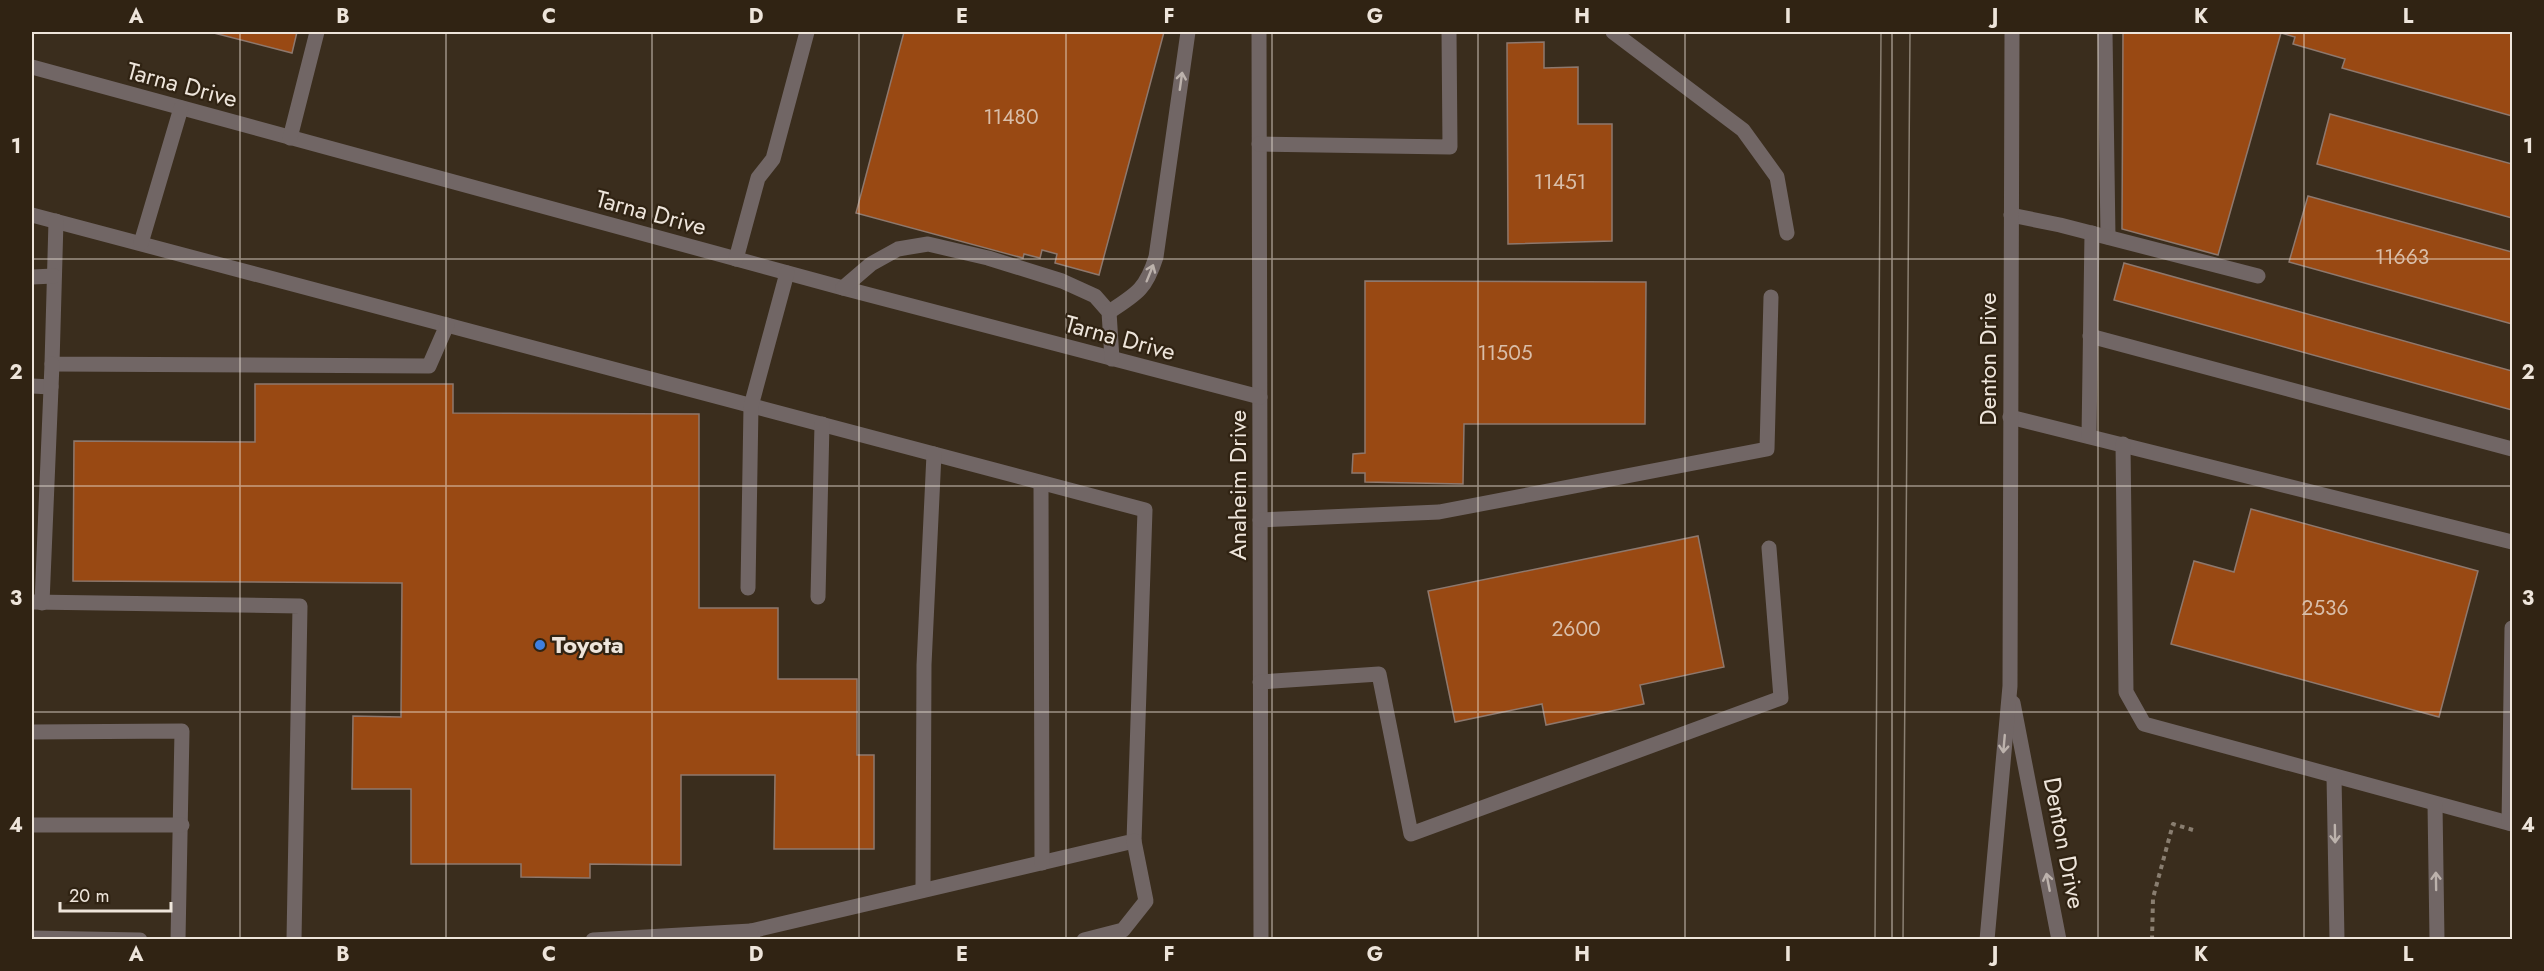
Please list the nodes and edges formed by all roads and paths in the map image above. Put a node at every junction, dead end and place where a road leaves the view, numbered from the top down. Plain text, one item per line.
1 (317, 32) edge
2 (807, 32) edge
3 (1188, 32) edge
4 (1259, 32) edge
5 (1449, 32) edge
6 (1613, 32) edge
7 (2012, 32) edge
8 (2105, 32) edge
9 (32, 68) edge
10 (181, 108) junction
11 (290, 138) junction
12 (1259, 144) junction
13 (32, 214) edge
14 (2011, 215) junction
15 (56, 221) junction
16 (1787, 233) dead end
17 (2092, 233) junction
18 (2108, 237) junction
19 (141, 243) junction
20 (736, 259) junction
21 (787, 273) junction
22 (54, 276) junction
23 (2258, 276) dead end
24 (32, 277) edge
25 (843, 288) junction
26 (1771, 297) dead end
27 (1109, 312) junction
28 (447, 324) junction
29 (2090, 336) junction
30 (1112, 359) junction
31 (52, 364) junction
32 (32, 386) edge
33 (51, 387) junction
34 (1260, 397) junction
35 (751, 406) junction
36 (2010, 417) junction
37 (822, 424) junction
38 (2089, 436) junction
39 (2123, 444) junction
40 (2512, 449) edge
41 (934, 454) junction
42 (1041, 483) junction
43 (39, 513) edge
44 (1260, 520) junction
45 (2512, 542) edge
46 (1769, 548) dead end
47 (748, 588) dead end
48 (818, 597) dead end
49 (37, 602) edge
50 (2512, 628) edge
51 (1260, 682) junction
52 (2010, 686) junction
53 (32, 732) edge
54 (2334, 776) junction
55 (2435, 804) junction
56 (2511, 824) edge
57 (32, 825) edge
58 (182, 825) junction
59 (2193, 830) dead end
60 (1134, 841) junction
61 (1042, 863) junction
62 (923, 890) junction
63 (752, 935) edge
64 (32, 938) edge
65 (140, 939) edge
66 (178, 939) edge
67 (294, 939) edge
68 (593, 939) edge
69 (1084, 939) edge
70 (1261, 939) edge
71 (1987, 939) edge
72 (2058, 939) edge
73 (2152, 939) edge
74 (2337, 939) edge
75 (2437, 939) edge

1 - 11 street
2 - 20 street
27 -> 3 street
4 - 12 street, Anaheim Drive
5 - 12 street
6 - 16 street
7 - 14 street, Denton Drive
8 - 18 street
9 - 10 street, Tarna Drive
10 - 11 street, Tarna Drive
10 - 19 street
11 - 20 street, Tarna Drive
12 - 34 street, Anaheim Drive
13 - 15 street
14 - 17 street
14 - 36 street, Denton Drive
15 - 19 street
15 - 22 street
17 - 18 street
17 - 29 street
18 - 23 street
19 - 28 street
20 - 21 street, Tarna Drive
21 - 25 street, Tarna Drive
21 - 35 street
22 - 24 street
22 - 31 street
25 - 27 street
25 - 30 street, Tarna Drive
26 - 44 street
27 - 30 street
28 - 31 street
28 - 35 street
29 - 38 street
29 - 40 street
30 - 34 street, Tarna Drive
31 - 33 street
32 - 33 street
33 - 43 street
34 - 44 street, Anaheim Drive
35 - 37 street
35 - 47 street
36 - 38 street
36 - 52 street, Denton Drive
37 - 41 street
37 - 48 street
38 - 39 street
39 - 45 street
39 - 54 street
41 - 42 street
41 - 62 street
42 - 60 street
42 - 61 street
43 - 49 street
44 - 51 street, Anaheim Drive
46 - 51 street
49 - 67 street
50 - 56 street
51 - 70 street, Anaheim Drive
52 -> 71 street, Denton Drive
72 -> 52 street, Denton Drive
53 - 58 street
54 - 55 street
54 -> 74 street
55 - 56 street
75 -> 55 street
57 - 58 street
58 - 66 street
59 - 73 path
60 - 61 street
60 - 69 street
61 - 62 street
62 - 63 street
63 - 68 street
64 - 65 street

